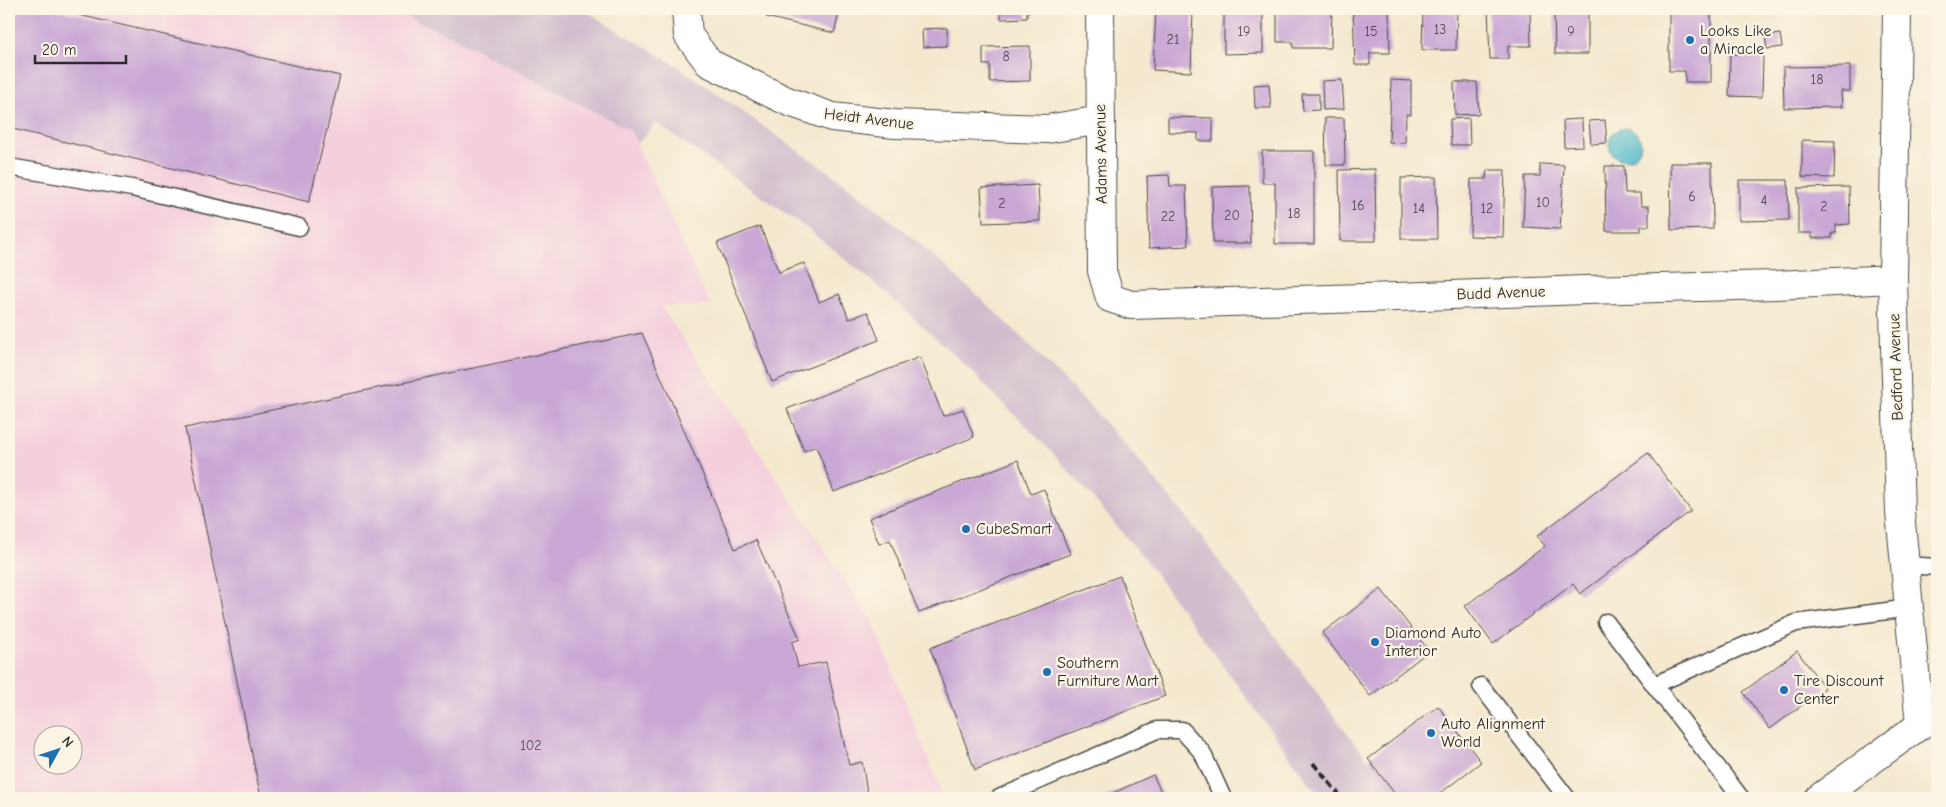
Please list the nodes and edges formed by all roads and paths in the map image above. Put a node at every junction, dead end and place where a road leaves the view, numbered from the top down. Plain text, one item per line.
1 (686, 9) edge
2 (1100, 9) edge
3 (1897, 9) edge
4 (1101, 120) junction
5 (9, 167) edge
6 (299, 227) dead end
7 (1894, 279) junction
8 (1110, 298) joint
9 (1905, 565) junction
10 (1937, 567) edge
11 (1910, 608) junction
12 (1606, 622) dead end
13 (1654, 685) junction
14 (1481, 686) dead end
15 (1929, 719) edge
16 (999, 798) edge
17 (1223, 798) edge
18 (1567, 798) edge
19 (1741, 798) edge
20 (1819, 798) edge

1 - 4 street, Heidt Avenue
2 - 4 street, Adams Avenue
3 - 7 street, Bedford Avenue
4 - 8 street, Adams Avenue
5 - 6 lane
7 - 8 street, Budd Avenue
7 - 9 street, Bedford Avenue
9 - 10 lane
9 - 11 street, Bedford Avenue
11 - 13 lane
11 - 15 street, Bedford Avenue
12 - 13 lane
13 - 19 lane
14 - 18 lane
15 - 20 street
16 - 17 lane

